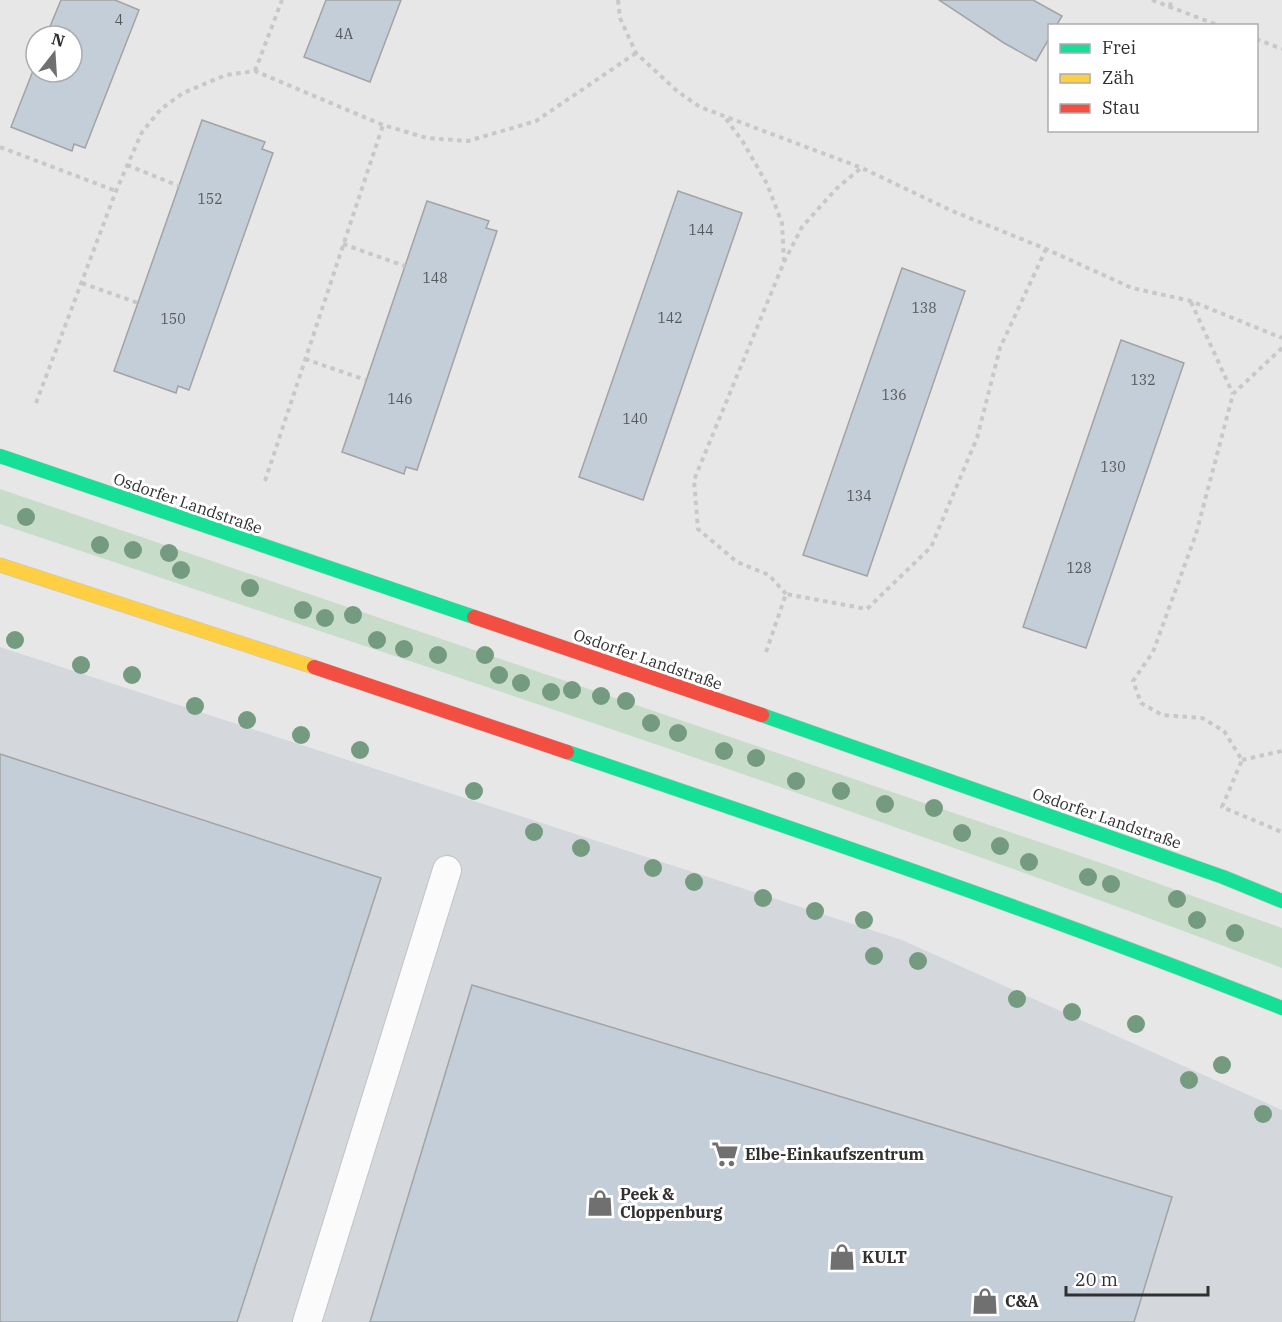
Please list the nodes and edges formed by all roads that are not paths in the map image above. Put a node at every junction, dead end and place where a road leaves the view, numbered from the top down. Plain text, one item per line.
1 (0, 456) edge
2 (0, 565) edge
3 (447, 870) dead end
4 (1282, 901) edge
5 (1282, 1008) edge
6 (307, 1322) edge

1 - 4 main road, Osdorfer Landstraße
2 - 5 main road
3 - 6 lane

